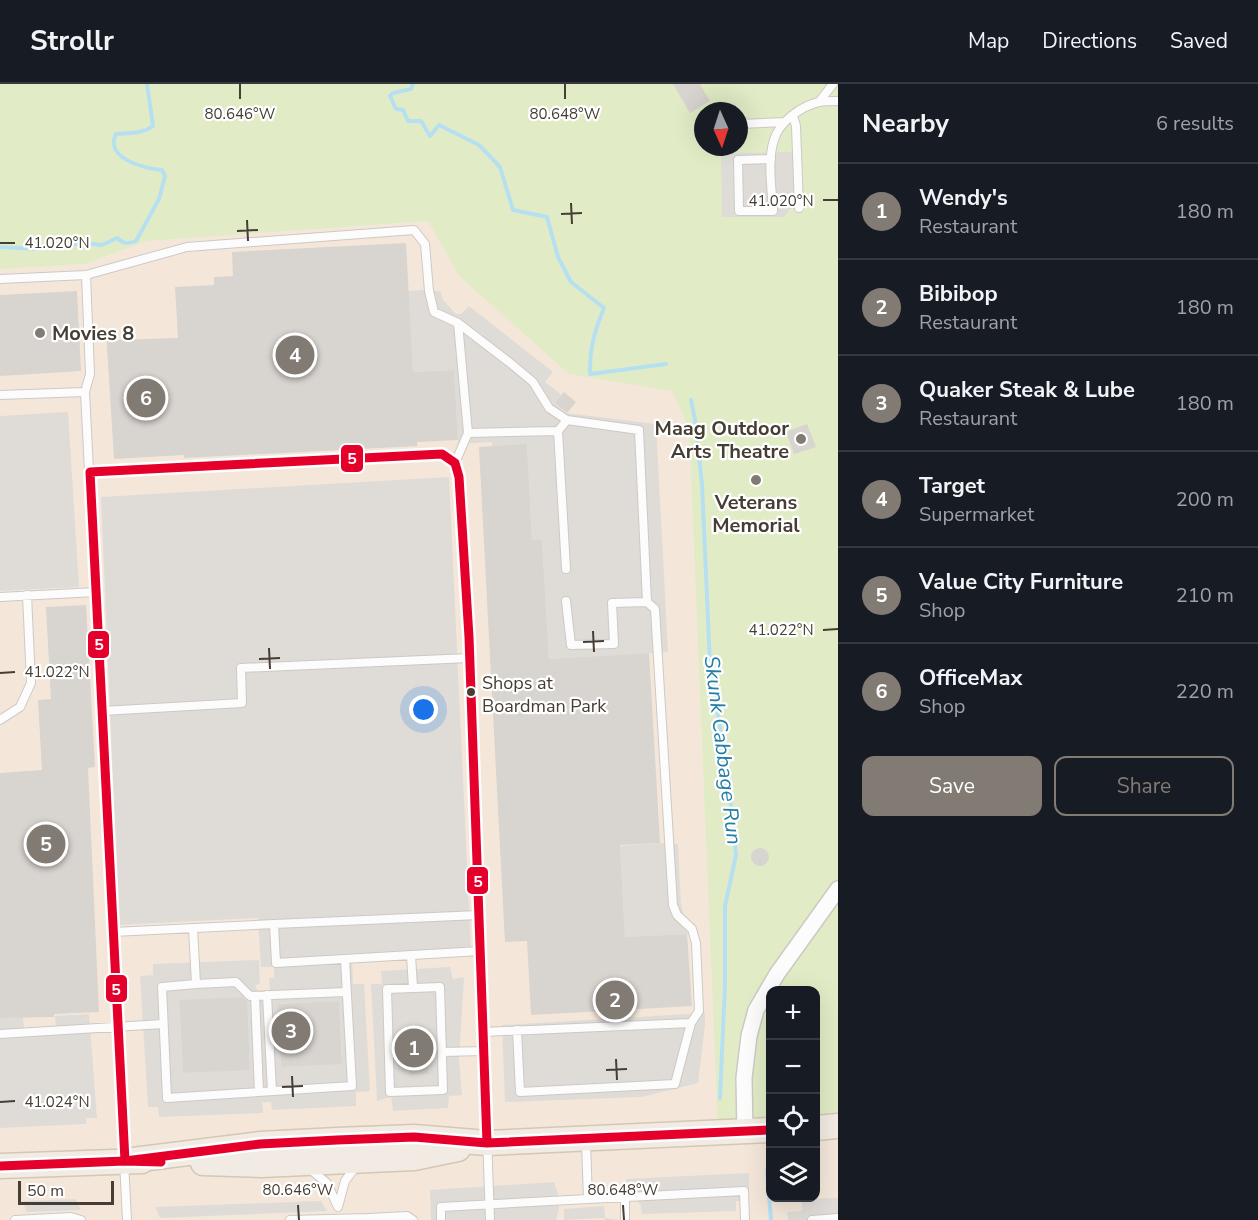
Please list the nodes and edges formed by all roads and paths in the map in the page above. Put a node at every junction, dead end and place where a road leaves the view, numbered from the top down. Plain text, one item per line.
1 (833, 84) edge
2 (838, 101) edge
3 (819, 102) junction
4 (793, 116) junction
5 (784, 122) junction
6 (748, 124) edge
7 (771, 159) junction
8 (799, 208) dead end
9 (86, 274) junction
10 (0, 279) edge
11 (458, 323) junction
12 (85, 392) junction
13 (0, 395) edge
14 (567, 420) junction
15 (558, 431) junction
16 (468, 433) junction
17 (455, 463) junction
18 (90, 472) junction
19 (566, 569) dead end
20 (96, 592) junction
21 (27, 595) junction
22 (0, 597) edge
23 (566, 601) dead end
24 (647, 602) junction
25 (469, 658) junction
26 (102, 711) junction
27 (0, 720) edge
28 (838, 889) edge
29 (479, 915) junction
30 (274, 924) junction
31 (193, 928) junction
32 (113, 932) junction
33 (480, 951) junction
34 (411, 955) junction
35 (345, 959) junction
36 (195, 984) junction
37 (413, 988) junction
38 (346, 992) junction
39 (267, 995) junction
40 (255, 996) junction
41 (691, 1023) junction
42 (164, 1024) junction
43 (118, 1026) junction
44 (517, 1030) junction
45 (483, 1032) junction
46 (0, 1034) edge
47 (484, 1051) junction
48 (442, 1052) junction
49 (272, 1091) junction
50 (259, 1092) junction
51 (838, 1126) edge
52 (820, 1128) edge
53 (766, 1130) edge
54 (745, 1132) junction
55 (586, 1138) junction
56 (487, 1143) junction
57 (361, 1160) junction
58 (125, 1161) junction
59 (303, 1163) junction
60 (0, 1166) edge
61 (625, 1197) junction
62 (588, 1199) junction
63 (489, 1206) junction
64 (338, 1207) junction
65 (838, 1218) edge
66 (339, 1219) edge
67 (369, 1219) edge
68 (15, 1220) edge
69 (81, 1220) edge
70 (127, 1220) edge
71 (290, 1220) edge
72 (413, 1220) edge
73 (441, 1220) edge
74 (490, 1220) edge
75 (626, 1220) edge
76 (745, 1220) edge
77 (812, 1220) edge

1 - 3 lane
2 - 3 lane
3 - 4 lane
4 - 5 lane
4 - 8 lane
5 - 6 lane
5 - 7 lane
7 - 7 lane
9 - 10 lane
9 - 11 lane
9 - 12 lane
11 - 14 lane
11 - 16 lane
12 - 13 lane
12 - 18 lane
14 - 15 lane
14 - 24 lane
15 - 16 lane
15 - 19 lane
16 - 17 lane
17 - 18 lane
17 - 25 lane
18 - 20 lane
20 - 21 lane
20 - 26 lane
21 - 22 lane
21 - 27 lane
23 - 24 lane
24 - 41 lane
25 - 26 lane
25 - 29 lane
26 - 32 lane
28 - 54 street
29 - 30 lane
29 - 33 lane
30 - 31 lane
30 - 35 lane
31 - 32 lane
31 - 36 lane
32 - 43 lane
33 - 34 lane
33 - 45 lane
34 - 35 lane
34 - 37 lane
35 - 38 lane
36 - 40 lane
36 - 42 lane
37 - 48 lane
37 - 48 lane
38 - 39 lane
38 - 49 lane
39 - 40 lane
39 - 49 lane
40 - 50 lane
41 - 44 lane
41 - 44 lane
42 - 43 lane
42 - 50 lane
43 - 46 lane
43 - 58 lane
44 - 45 lane
45 - 47 lane
47 - 48 lane
47 - 56 lane
49 - 50 lane
51 - 52 main road
53 - 54 main road
54 - 55 main road
55 - 56 main road
55 - 62 lane
56 - 57 main road
56 - 58 main road
56 - 63 lane
57 - 59 main road
57 - 64 lane
58 - 59 main road
58 - 60 main road
58 - 70 lane
59 - 64 lane
61 - 62 lane
61 - 75 lane
61 - 76 lane
62 - 63 lane
63 - 73 lane
63 - 74 lane
64 - 66 lane
65 - 77 lane
66 - 67 lane
66 - 71 lane
67 - 72 lane
68 - 69 lane

